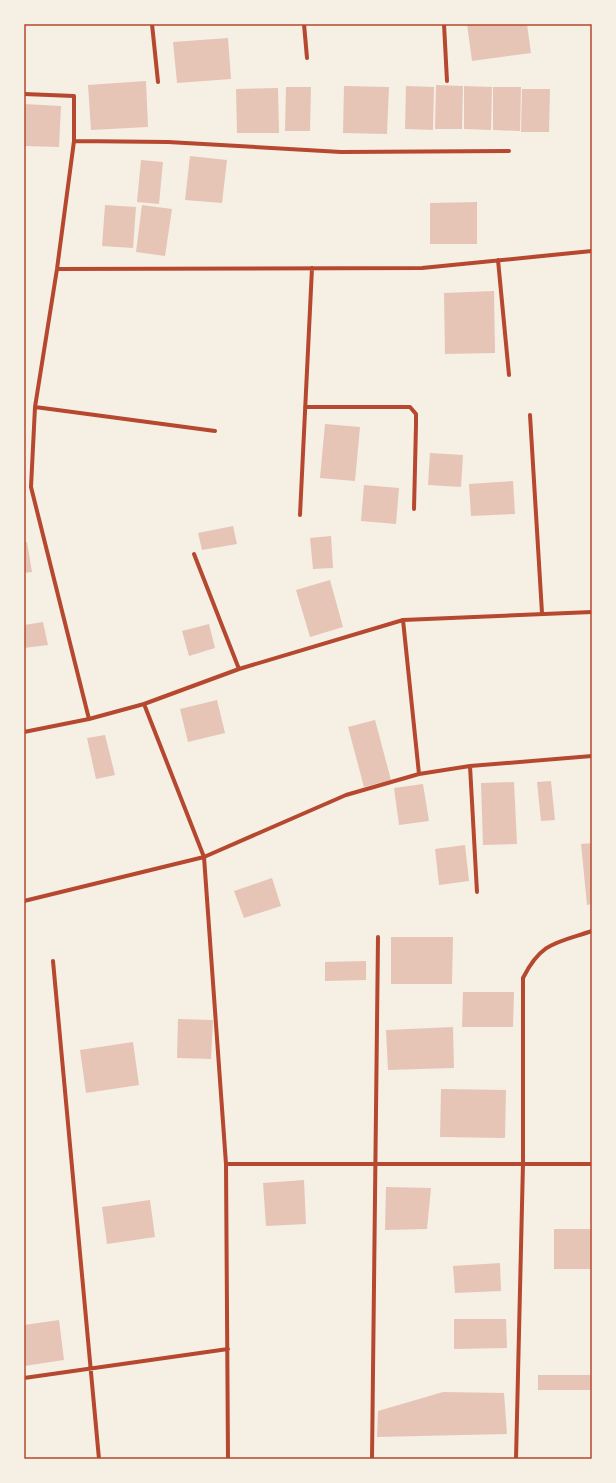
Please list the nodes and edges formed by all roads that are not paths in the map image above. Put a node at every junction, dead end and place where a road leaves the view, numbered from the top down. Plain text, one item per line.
1 (152, 24) edge
2 (304, 24) edge
3 (444, 24) edge
4 (307, 58) dead end
5 (447, 81) dead end
6 (158, 82) dead end
7 (24, 94) edge
8 (74, 141) junction
9 (509, 151) dead end
10 (592, 251) edge
11 (498, 260) junction
12 (312, 268) junction
13 (57, 269) junction
14 (509, 375) dead end
15 (35, 407) junction
16 (305, 407) junction
17 (530, 415) dead end
18 (215, 431) dead end
19 (414, 509) dead end
20 (300, 515) dead end
21 (194, 554) dead end
22 (592, 612) edge
23 (542, 613) junction
24 (403, 620) junction
25 (239, 669) junction
26 (144, 704) junction
27 (89, 719) junction
28 (24, 732) edge
29 (592, 756) edge
30 (470, 766) junction
31 (419, 774) junction
32 (204, 857) junction
33 (477, 892) dead end
34 (24, 901) edge
35 (592, 931) edge
36 (378, 937) dead end
37 (53, 961) dead end
38 (523, 1163) junction
39 (226, 1164) junction
40 (376, 1164) junction
41 (592, 1164) edge
42 (228, 1349) junction
43 (91, 1368) junction
44 (24, 1378) edge
45 (99, 1459) edge
46 (228, 1459) edge
47 (372, 1459) edge
48 (516, 1459) edge

1 - 6 street
2 - 4 street
3 - 5 street
7 - 8 street
8 - 9 street
8 - 13 street
10 - 11 street
11 - 12 street
11 - 14 street
12 - 13 street
12 - 16 street
13 - 15 street
15 - 18 street
15 - 27 street
16 - 19 street
16 - 20 street
17 - 23 street
21 - 25 street
22 - 23 street
23 - 24 street
24 - 25 street
24 - 31 street
25 - 26 street
26 - 27 street
26 - 32 street
27 - 28 street
29 - 30 street
30 - 31 street
30 - 33 street
31 - 32 street
32 - 34 street
32 - 39 street
35 - 38 street
36 - 40 street
37 - 43 street
38 - 40 street
38 - 41 street
38 - 48 street
39 - 40 street
39 - 42 street
40 - 47 street
42 - 43 street
42 - 46 street
43 - 44 street
43 - 45 street

